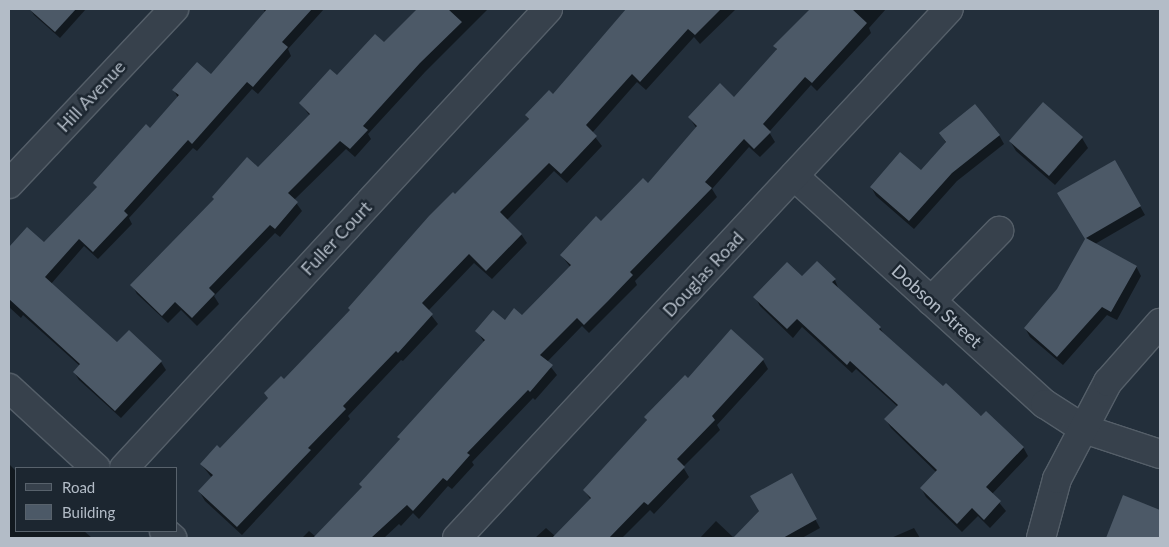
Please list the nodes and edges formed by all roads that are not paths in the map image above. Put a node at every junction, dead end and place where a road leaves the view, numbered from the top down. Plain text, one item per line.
1 (174, 9) edge
2 (548, 9) edge
3 (949, 9) edge
4 (794, 176) junction
5 (9, 184) edge
6 (999, 231) dead end
7 (931, 301) junction
8 (1160, 323) edge
9 (9, 388) edge
10 (1084, 429) junction
11 (1160, 454) edge
12 (95, 467) edge
13 (125, 467) edge
14 (457, 538) edge
15 (1042, 538) edge

1 - 5 street, Hill Avenue
2 - 13 street, Fuller Court
3 - 4 street, Douglas Road
4 - 7 street, Dobson Street
4 - 14 street, Douglas Road
6 - 7 street
7 - 10 street, Dobson Street
8 - 10 street
9 - 12 street
10 - 11 street, Dobson Street
10 - 15 street

